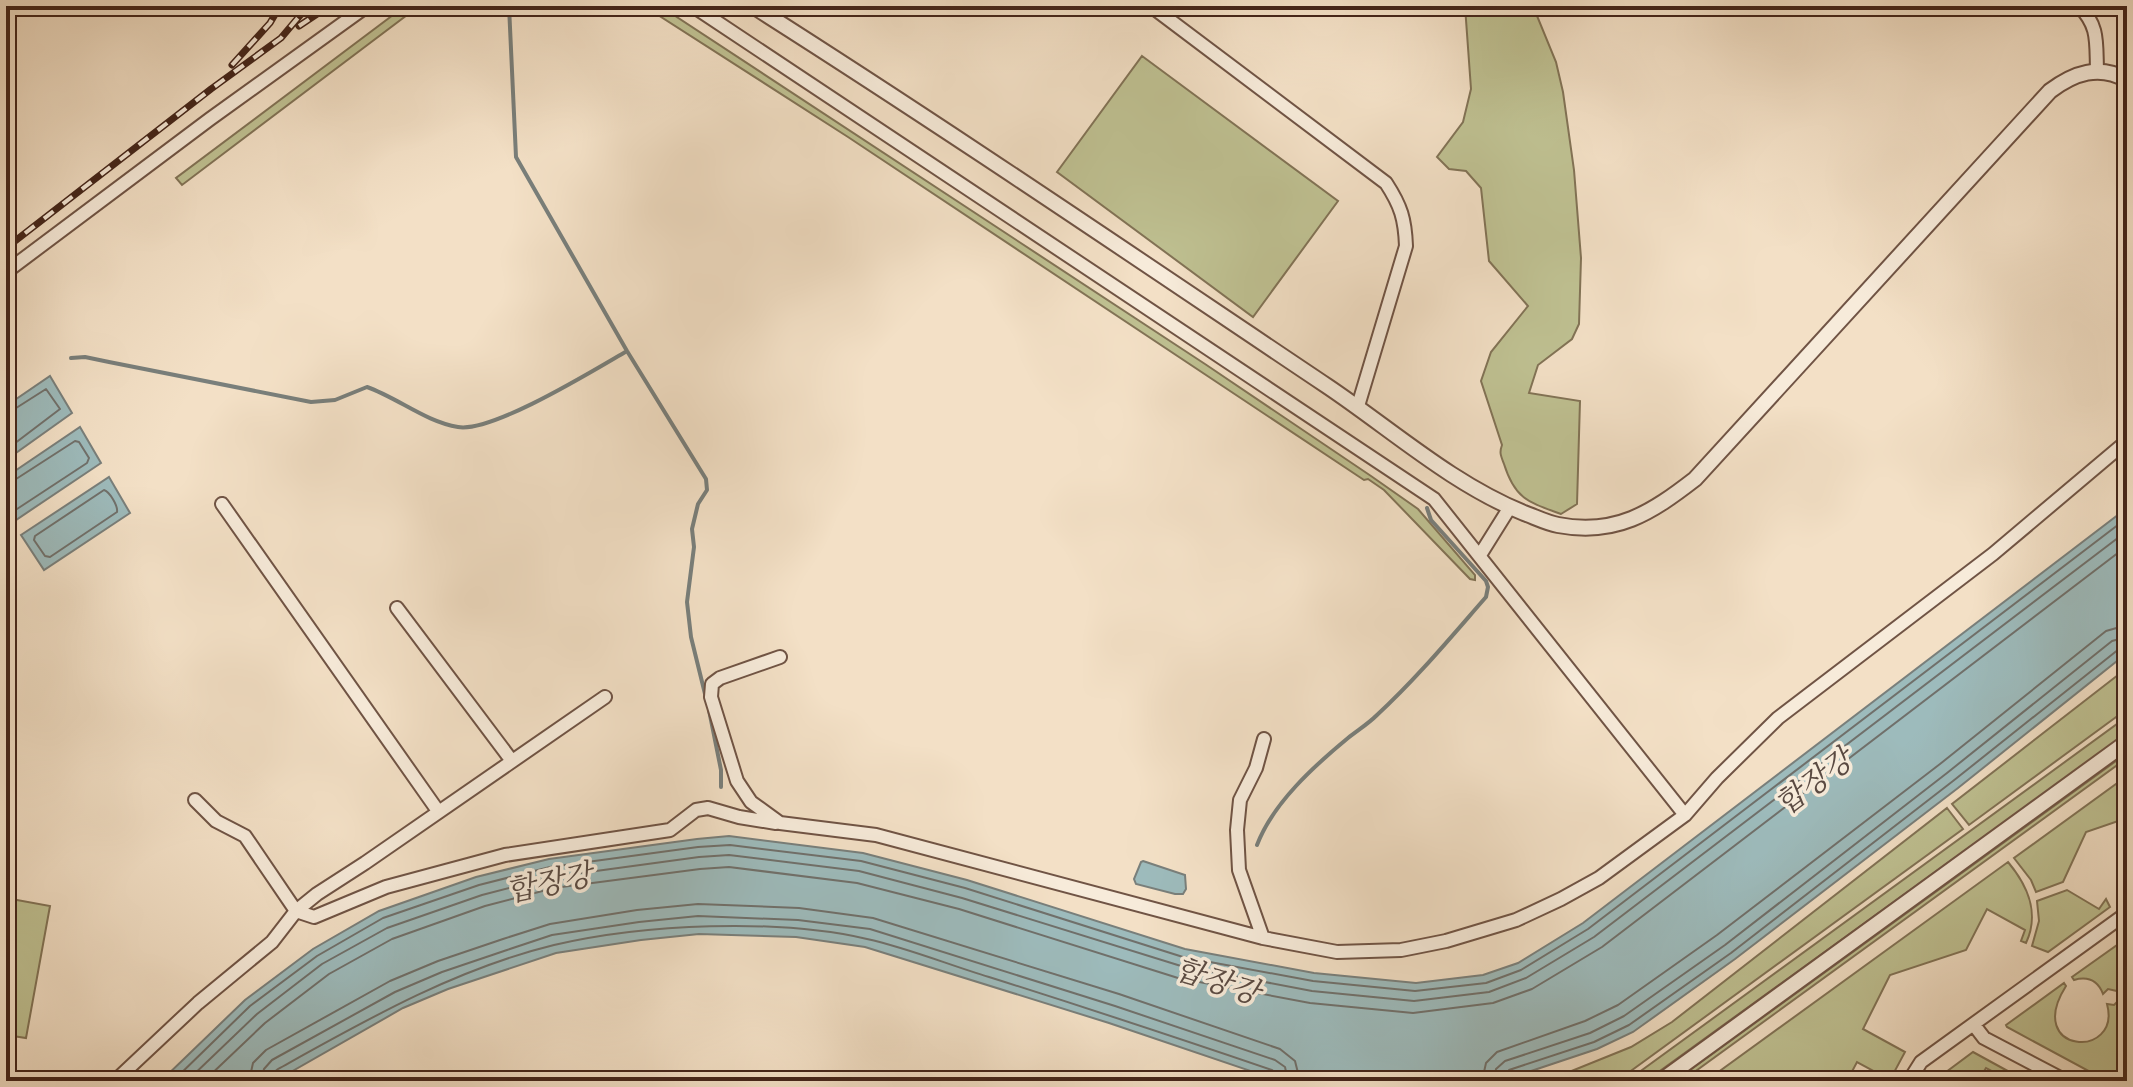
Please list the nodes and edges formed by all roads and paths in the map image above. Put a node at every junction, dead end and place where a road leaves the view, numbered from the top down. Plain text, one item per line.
1 (367, 6) edge
2 (693, 6) edge
3 (753, 6) edge
4 (1151, 6) edge
5 (2079, 6) edge
6 (2097, 70) junction
7 (2127, 80) edge
8 (6, 272) edge
9 (1358, 406) junction
10 (2127, 441) edge
11 (222, 504) dead end
12 (1510, 507) junction
13 (1480, 555) junction
14 (397, 608) dead end
15 (780, 657) dead end
16 (605, 697) dead end
17 (1264, 739) dead end
18 (2127, 742) edge
19 (512, 761) junction
20 (195, 800) dead end
21 (438, 811) junction
22 (1685, 815) junction
23 (780, 823) junction
24 (296, 911) junction
25 (2127, 913) edge
26 (1263, 938) junction
27 (1974, 1025) junction
28 (115, 1081) edge
29 (1661, 1081) edge
30 (1909, 1081) edge
31 (2066, 1081) edge

1 - 8 street
2 - 13 street
3 - 9 street
4 - 9 street
5 - 6 street
6 - 7 street
6 - 12 street
9 - 12 street
10 - 22 street
11 - 21 street
12 - 13 street
13 - 22 street
14 - 19 street
15 - 23 street
16 - 19 street
17 - 26 street
18 - 29 street
19 - 21 street
20 - 24 street
21 - 24 street
22 - 26 street
23 - 24 street
23 - 26 street
24 - 28 street
25 - 27 street
27 - 30 street
27 - 31 street

